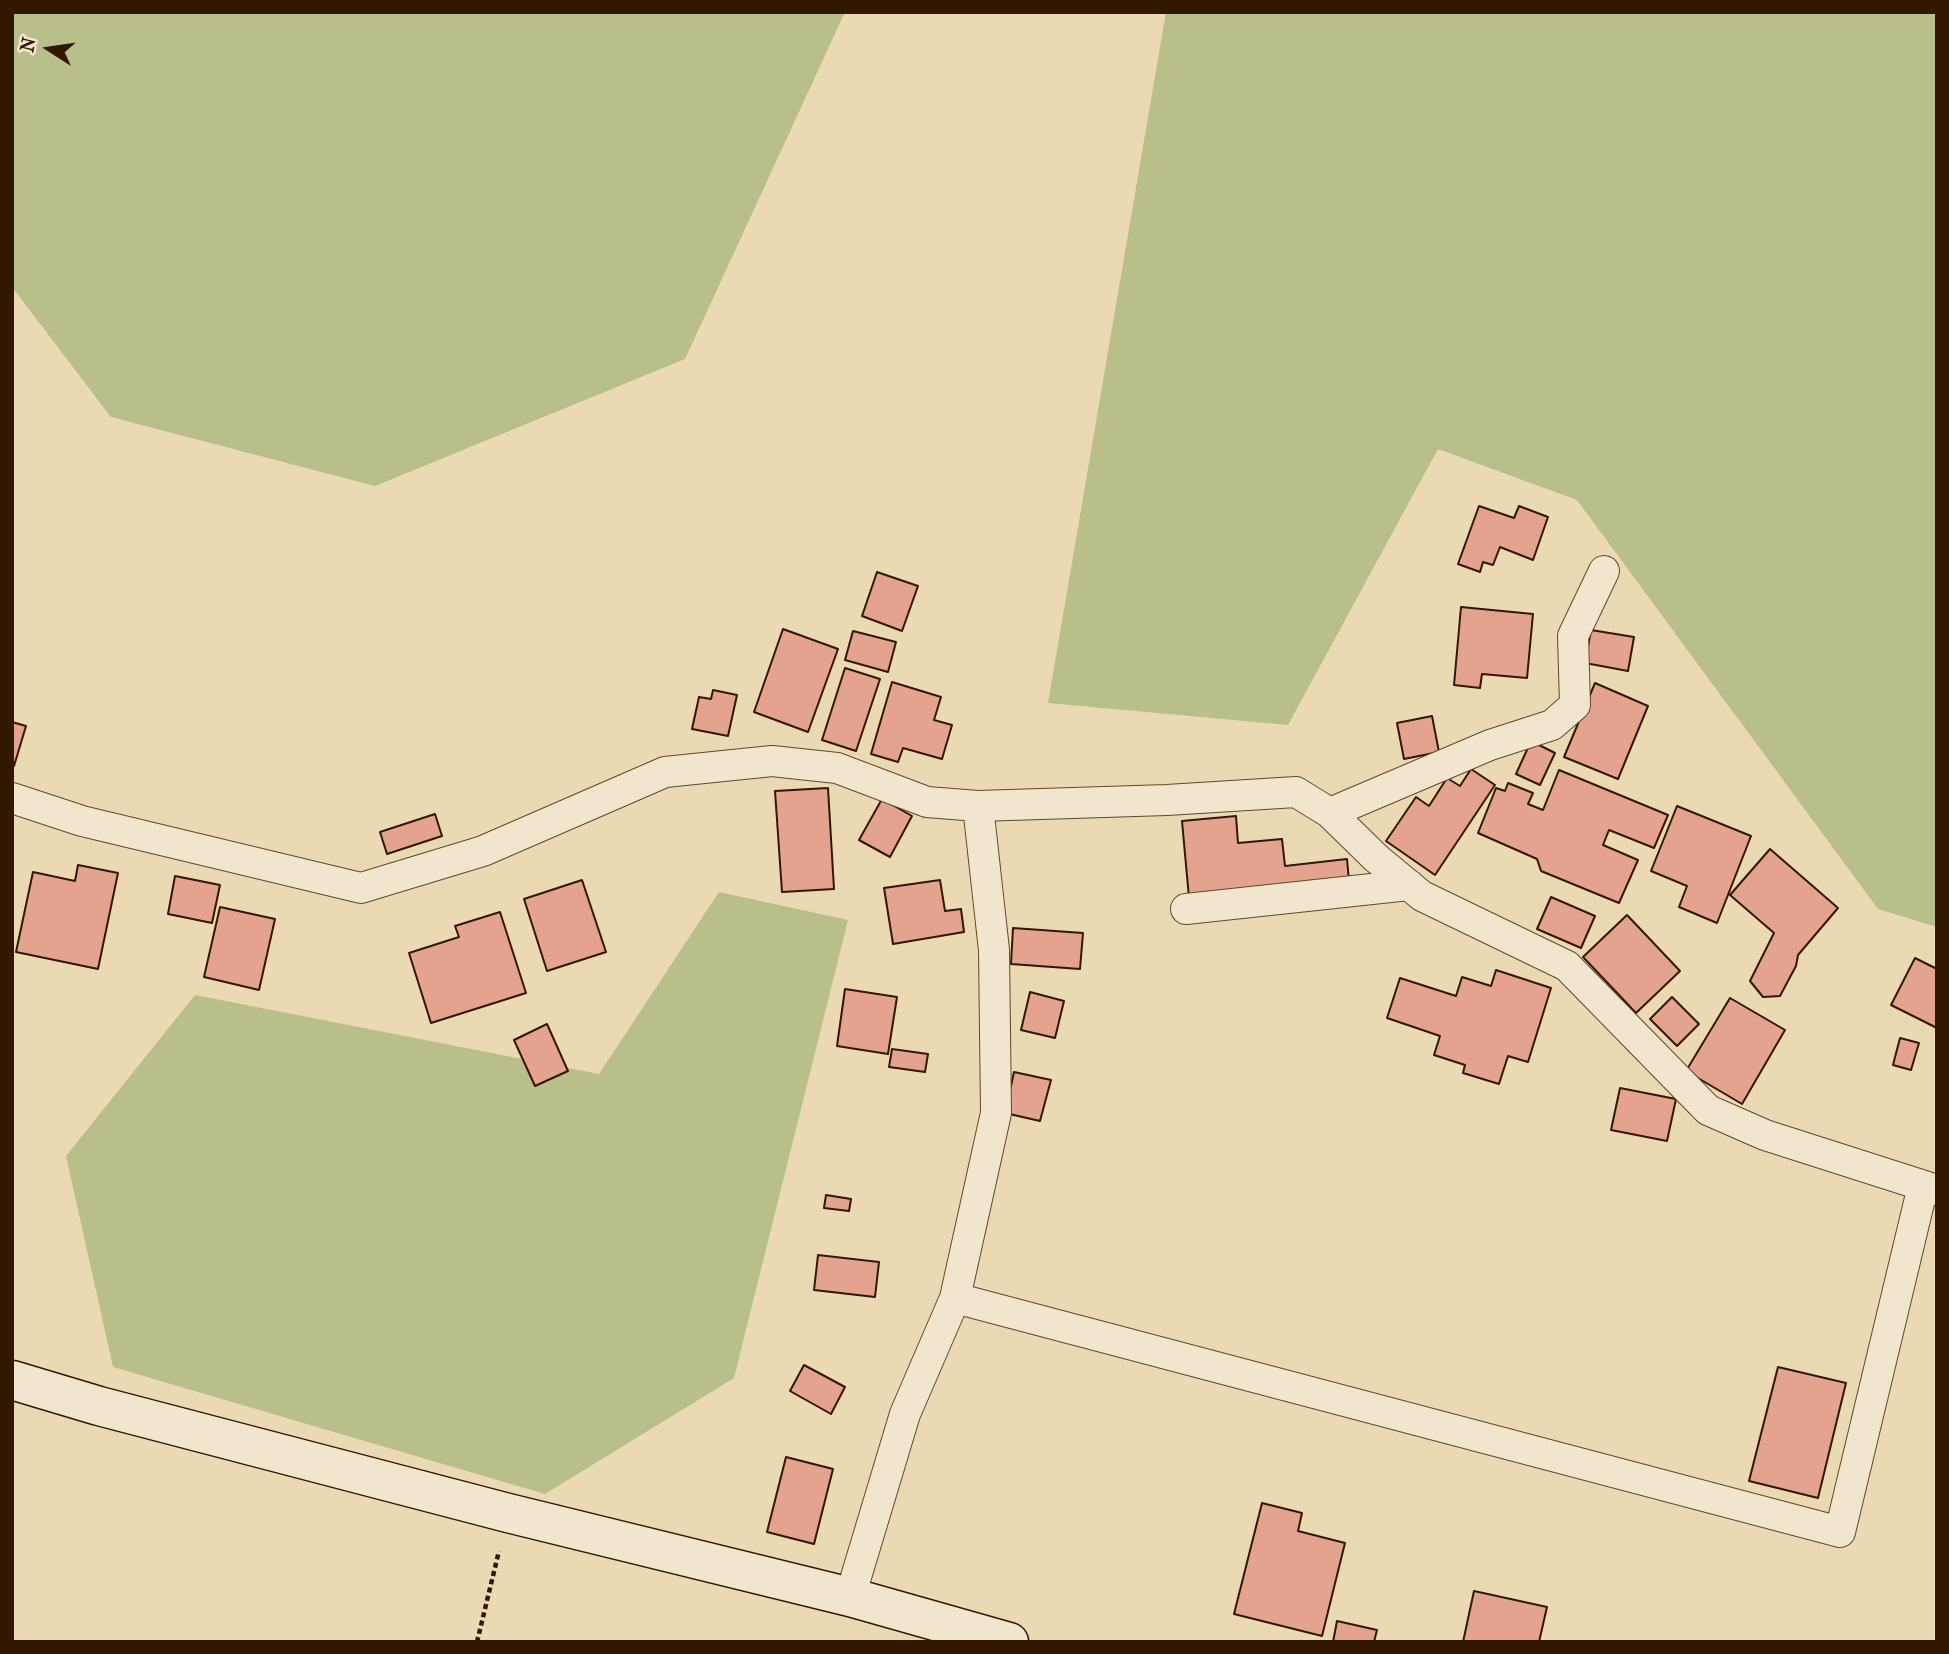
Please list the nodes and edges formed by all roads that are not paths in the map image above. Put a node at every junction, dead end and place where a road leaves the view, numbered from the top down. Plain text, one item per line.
1 (1604, 571) dead end
2 (12, 798) edge
3 (978, 806) junction
4 (1330, 813) junction
5 (1409, 885) junction
6 (1186, 909) dead end
7 (1930, 1188) edge
8 (955, 1298) junction
9 (12, 1380) edge
10 (850, 1597) junction
11 (1009, 1642) edge

1 - 4 street
2 - 3 street
3 - 4 street
3 - 8 street
4 - 5 street
5 - 6 street
5 - 7 street
7 - 8 street
8 - 10 street
9 - 10 street
10 - 11 street

